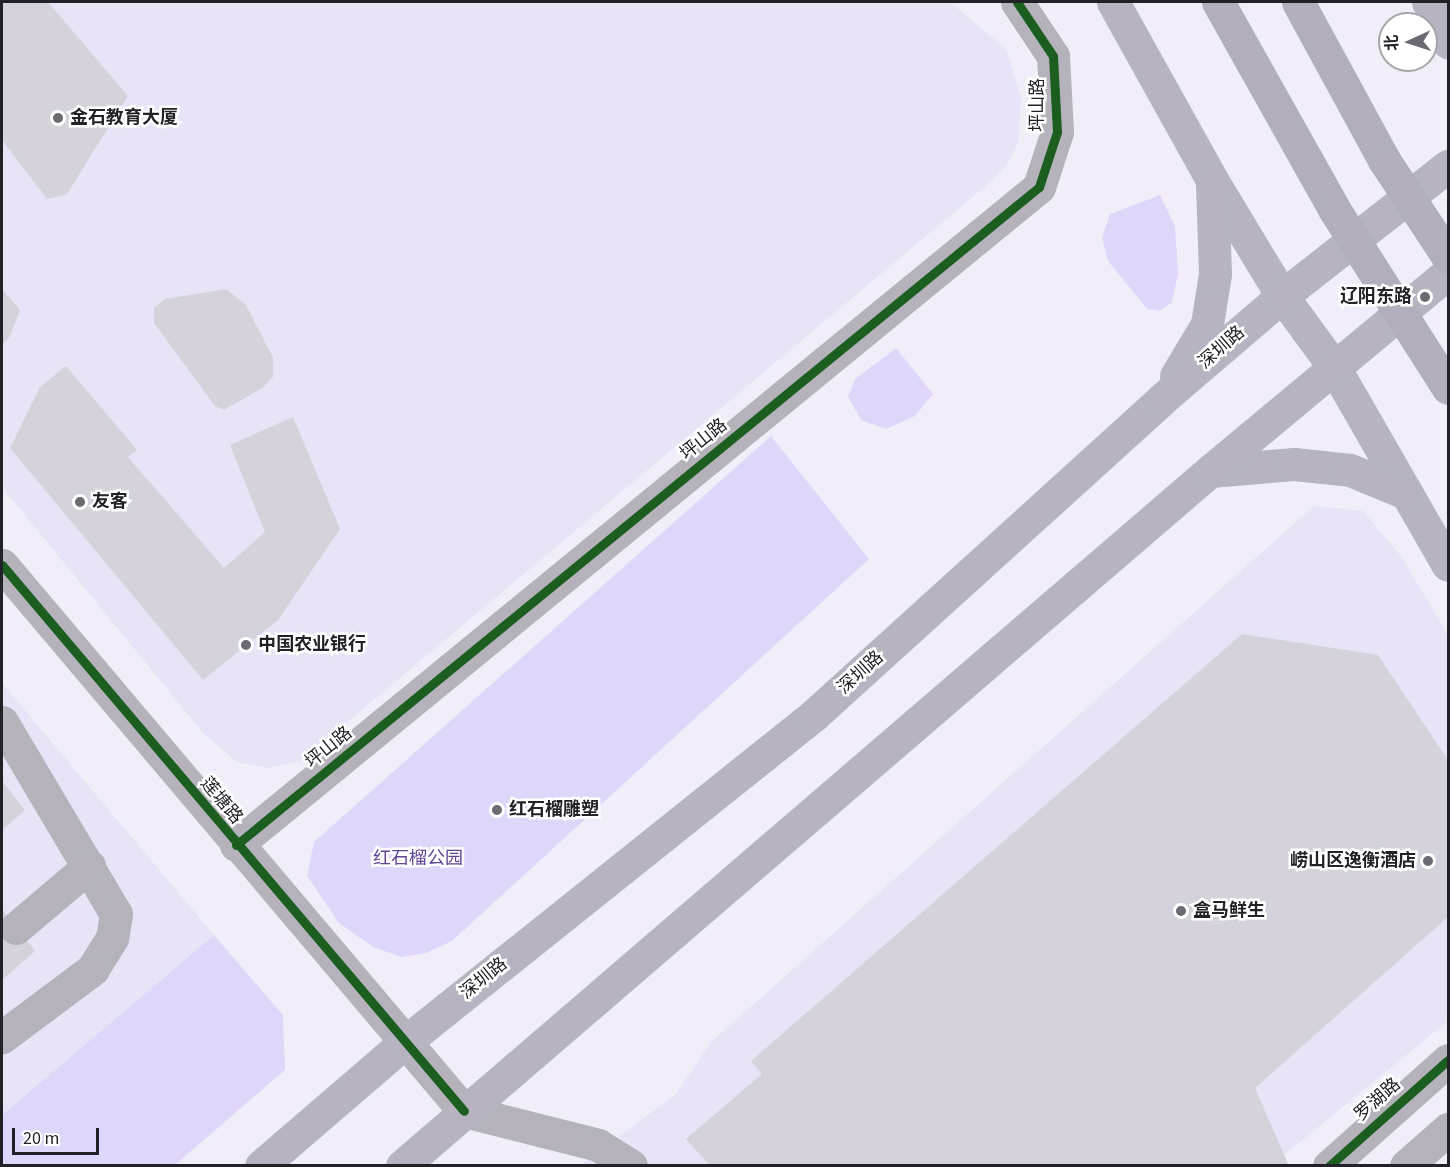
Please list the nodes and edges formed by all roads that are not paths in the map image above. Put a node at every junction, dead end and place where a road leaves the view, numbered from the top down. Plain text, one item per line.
1 (1017, 2) edge
2 (1113, 2) edge
3 (1298, 2) edge
4 (1428, 2) edge
5 (1220, 6) edge
6 (1449, 42) edge
7 (1449, 166) edge
8 (1212, 180) junction
9 (1449, 257) edge
10 (1449, 273) edge
11 (1282, 296) junction
12 (1334, 367) junction
13 (1449, 388) edge
14 (1162, 399) junction
15 (1210, 471) junction
16 (1406, 493) junction
17 (1449, 565) edge
18 (7, 583) edge
19 (2, 722) edge
20 (236, 846) junction
21 (89, 866) junction
22 (16, 928) dead end
23 (2, 1037) edge
24 (405, 1042) junction
25 (1449, 1060) edge
26 (464, 1111) junction
27 (1449, 1129) edge
28 (261, 1166) edge
29 (402, 1166) edge
30 (631, 1166) edge
31 (1329, 1166) edge
32 (1406, 1166) edge

1 - 20 street, 坪山路
2 - 8 main road
3 - 9 highway
4 - 6 main road
5 - 13 highway
7 - 11 main road, 深圳路
8 - 11 main road
8 - 14 main road
10 - 12 main road
11 - 12 main road
11 - 14 main road, 深圳路
12 - 15 main road
12 - 16 main road
14 - 24 main road, 深圳路
15 - 16 main road
15 - 26 main road
16 - 17 main road
18 - 20 street, 莲塘路
19 - 21 street
20 - 24 street, 莲塘路
21 - 22 street
21 - 23 street
24 - 26 street, 莲塘路
24 - 28 main road, 深圳路
25 - 31 street, 罗湖路
26 - 29 main road
26 - 30 street
27 - 32 street

